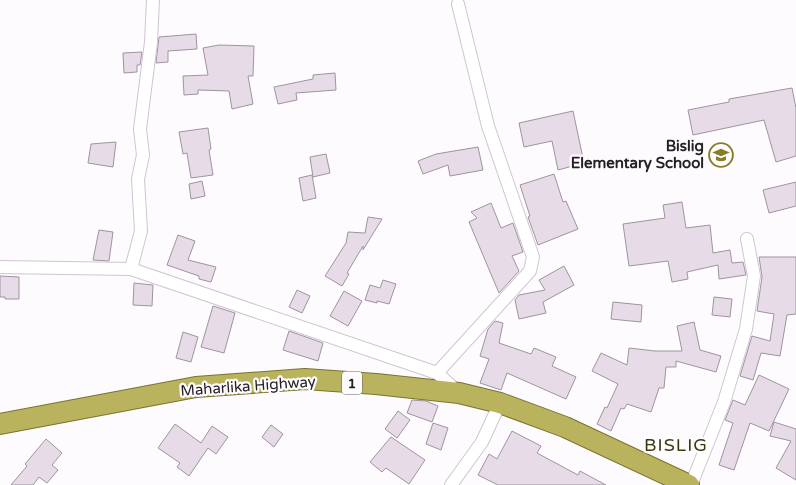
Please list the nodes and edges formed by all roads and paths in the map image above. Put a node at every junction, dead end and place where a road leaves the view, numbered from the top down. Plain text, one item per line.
1 (153, 0) edge
2 (458, 4) dead end
3 (747, 238) dead end
4 (0, 267) edge
5 (131, 269) junction
6 (436, 373) junction
7 (459, 393) junction
8 (500, 403) junction
9 (0, 424) edge
10 (451, 485) edge
11 (690, 485) edge

1 - 5 street
2 - 6 street
3 - 11 street
4 - 5 street
5 - 6 street
6 - 7 street
7 - 8 highway, Maharlika Highway / 1
7 - 9 highway, Maharlika Highway / 1
8 - 10 street
8 - 11 highway, Maharlika Highway / 1

